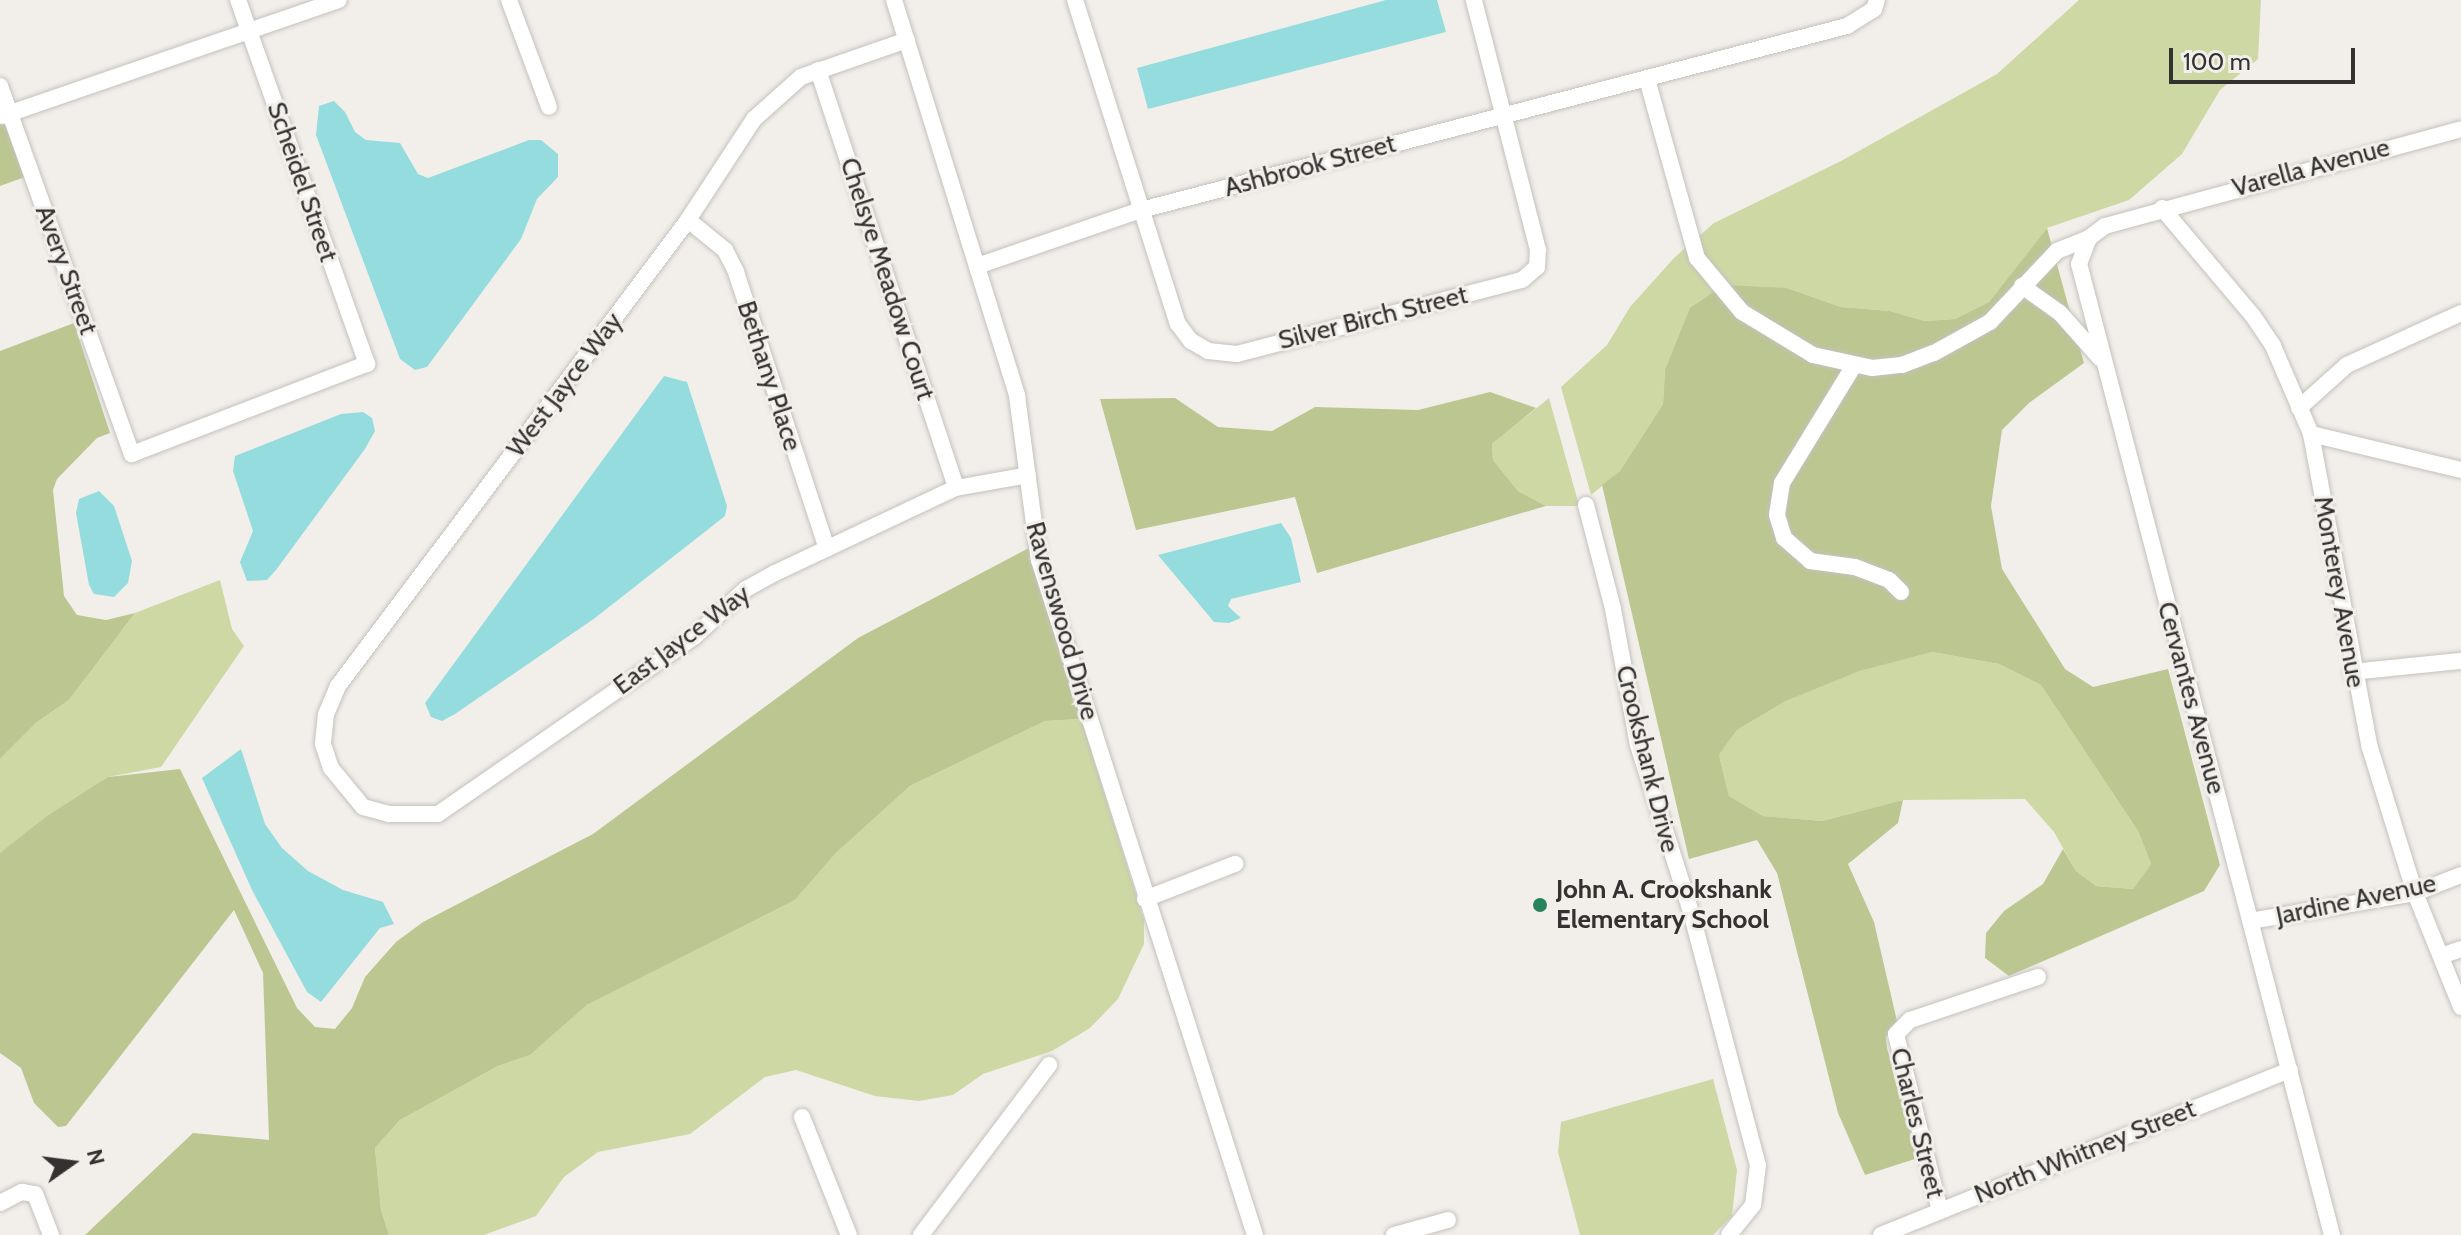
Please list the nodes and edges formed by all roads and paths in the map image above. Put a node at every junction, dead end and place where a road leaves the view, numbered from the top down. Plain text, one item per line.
1 (238, 0) edge
2 (339, 0) edge
3 (509, 0) edge
4 (894, 0) edge
5 (1075, 0) edge
6 (1474, 0) edge
7 (1877, 0) edge
8 (249, 31) junction
9 (907, 40) junction
10 (818, 70) junction
11 (1647, 79) junction
12 (0, 86) edge
13 (549, 107) dead end
14 (5, 115) edge
15 (1503, 115) junction
16 (2461, 129) edge
17 (2162, 208) junction
18 (1141, 210) junction
19 (688, 220) junction
20 (2089, 238) junction
21 (977, 266) junction
22 (2022, 286) junction
23 (2461, 313) edge
24 (2103, 361) junction
25 (1853, 367) junction
26 (2299, 408) junction
27 (2311, 434) junction
28 (132, 454) joint
29 (2461, 470) edge
30 (1028, 475) junction
31 (956, 488) junction
32 (1586, 505) dead end
33 (827, 548) junction
34 (1901, 592) dead end
35 (2461, 661) edge
36 (2352, 672) junction
37 (355, 799) joint
38 (1235, 864) dead end
39 (2461, 875) edge
40 (2415, 893) junction
41 (1145, 899) junction
42 (2250, 921) junction
43 (2461, 949) edge
44 (2441, 956) junction
45 (2038, 977) dead end
46 (2461, 1007) edge
47 (1049, 1065) dead end
48 (2290, 1070) junction
49 (802, 1117) dead end
50 (0, 1203) edge
51 (1940, 1211) junction
52 (1448, 1220) dead end
53 (1885, 1234) edge
54 (51, 1235) edge
55 (849, 1235) edge
56 (921, 1235) edge
57 (1255, 1235) edge
58 (1394, 1235) edge
59 (1729, 1235) edge
60 (2332, 1235) edge

1 - 8 street, Scheidel Street
2 - 8 street
3 - 13 street
4 - 9 street, Ravenswood Drive
5 - 18 street, Silver Birch Street
6 - 15 street, Silver Birch Street
7 - 11 street, Ashbrook Street
8 - 14 street
8 - 28 street, Scheidel Street
9 - 10 street, West Jayce Way
9 - 21 street, Ravenswood Drive
10 - 19 street, West Jayce Way
10 - 31 street, Chelsye Meadow Court
11 - 15 street, Ashbrook Street
11 - 25 street
12 - 14 street, Avery Street
14 - 28 street, Avery Street
15 - 18 street, Ashbrook Street
15 - 18 street, Silver Birch Street
16 - 17 street, Varella Avenue
17 - 20 street
17 - 26 street, Monterey Avenue
18 - 21 street, Ashbrook Street
19 - 33 street, Bethany Place
19 - 37 street, West Jayce Way
20 - 22 street
20 - 24 street, Cervantes Avenue
21 - 30 street, Ravenswood Drive
22 - 24 street
22 - 25 street
23 - 26 street
24 - 42 street, Cervantes Avenue
25 - 34 street
26 - 27 street, Monterey Avenue
27 - 29 street
27 - 36 street, Monterey Avenue
30 - 31 street, East Jayce Way
30 - 41 street, Ravenswood Drive
31 - 33 street, East Jayce Way
32 - 59 street, Crookshank Drive
33 - 37 street, East Jayce Way
35 - 36 street
36 - 40 street, Monterey Avenue
38 - 41 street
39 - 40 street, Jardine Avenue
40 - 42 street, Jardine Avenue
40 - 44 street, Monterey Avenue
41 - 57 street, Ravenswood Drive
42 - 48 street, Cervantes Avenue
43 - 44 street
44 - 46 street, Monterey Avenue
45 - 51 street, Charles Street
47 - 56 street
48 - 51 street, North Whitney Street
48 - 60 street, Cervantes Avenue
49 - 55 street
50 - 54 street
51 - 53 street, North Whitney Street
52 - 58 street

